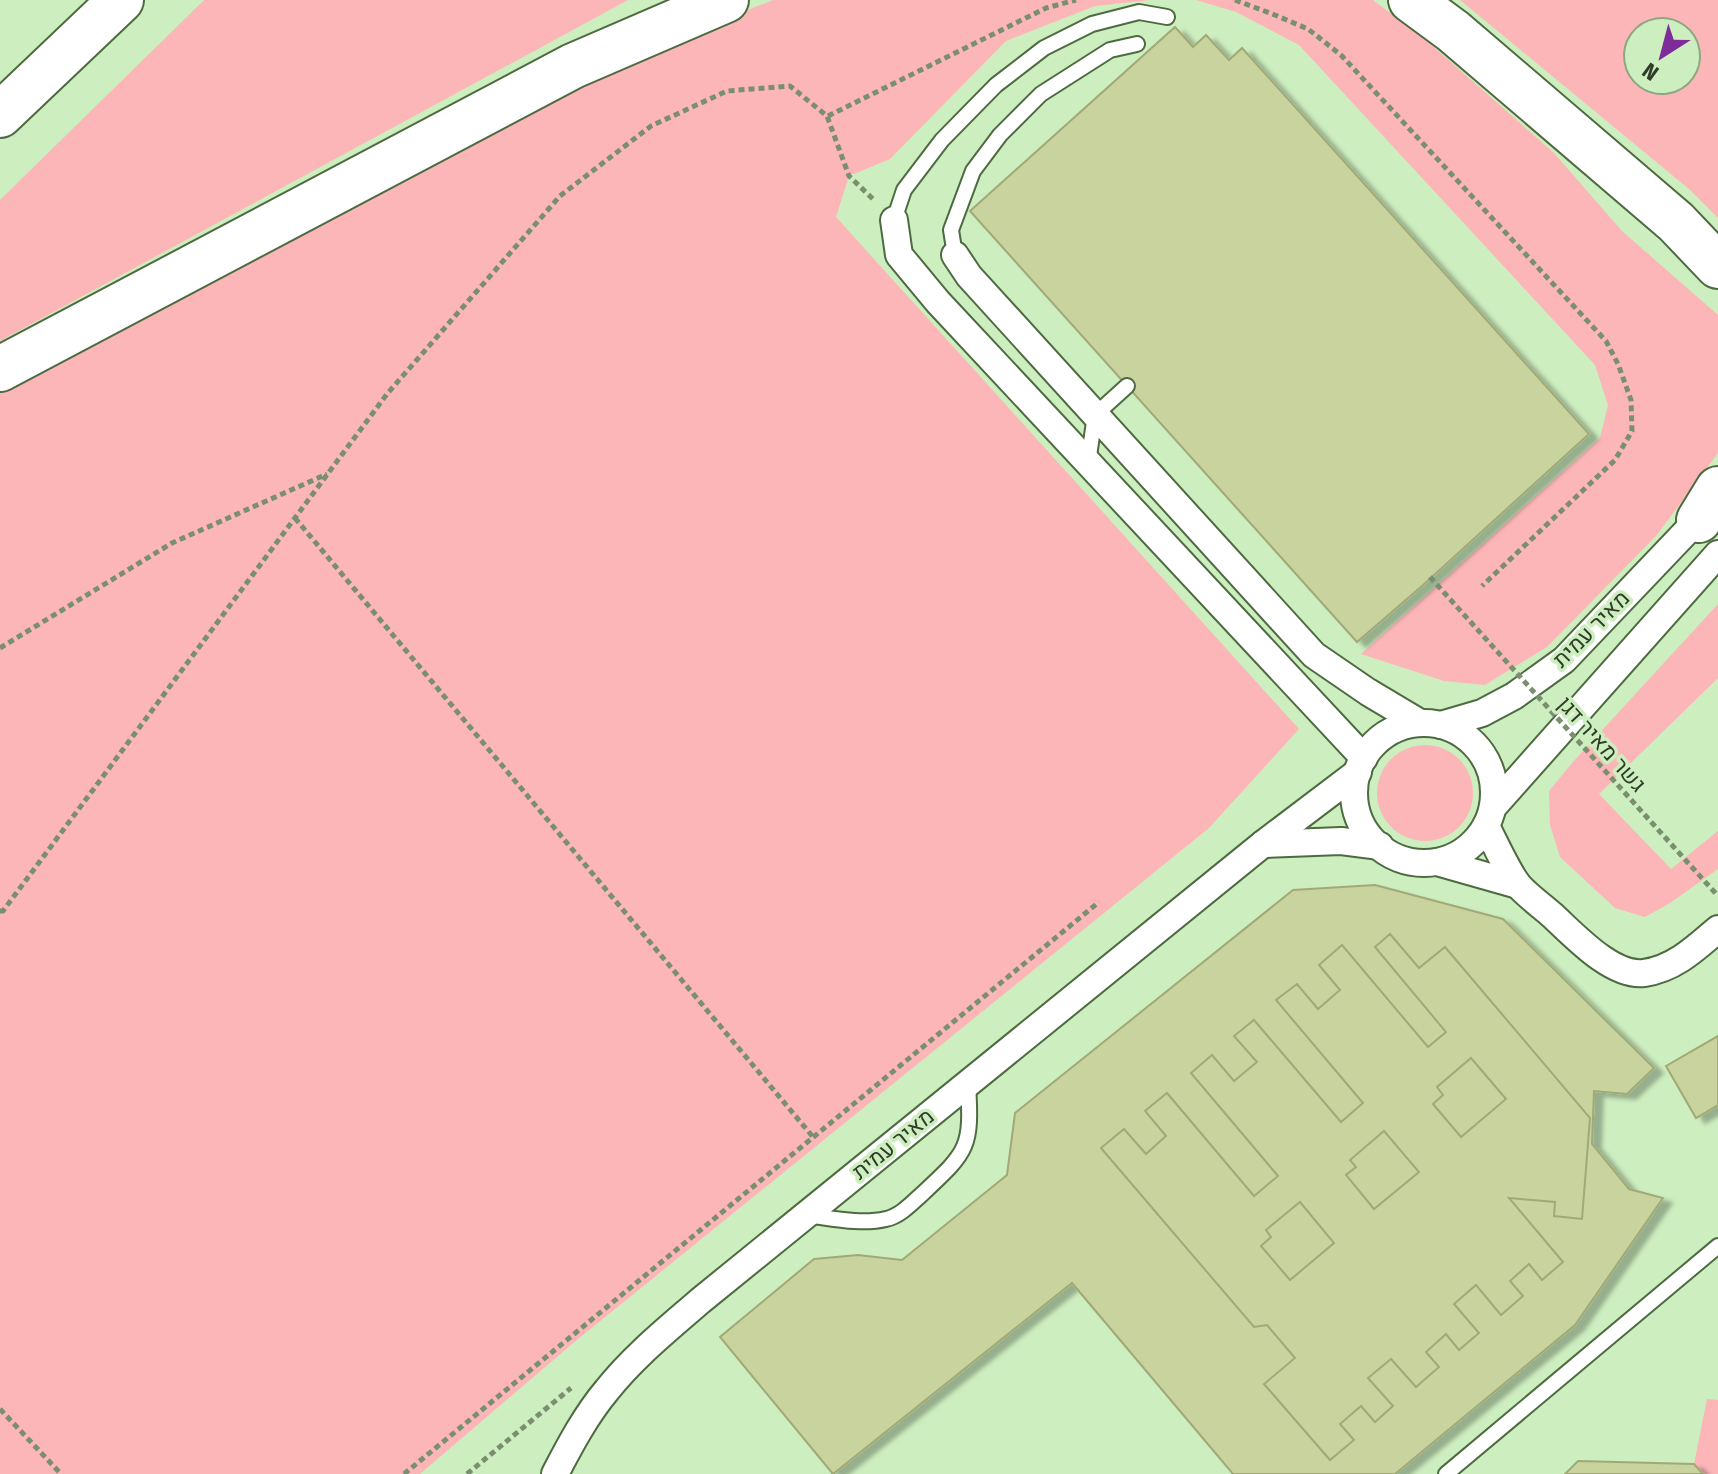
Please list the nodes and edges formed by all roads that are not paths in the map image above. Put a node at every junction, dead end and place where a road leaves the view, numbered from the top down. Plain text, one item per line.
1 (121, 0) edge
2 (726, 0) edge
3 (1411, 0) edge
4 (1167, 17) dead end
5 (1137, 44) dead end
6 (0, 115) edge
7 (894, 220) joint
8 (955, 255) joint
9 (1718, 266) edge
10 (0, 369) edge
11 (1127, 386) dead end
12 (1095, 415) junction
13 (1088, 463) junction
14 (1713, 516) edge
15 (1431, 724) junction
16 (1361, 765) junction
17 (1490, 816) junction
18 (1263, 844) junction
19 (1380, 846) junction
20 (1437, 862) junction
21 (1518, 885) junction
22 (1718, 929) edge
23 (968, 1084) junction
24 (806, 1215) junction
25 (1718, 1246) edge
26 (555, 1474) edge
27 (1446, 1474) edge

1 - 6 highway
2 - 10 highway
3 - 9 highway
4 - 7 lane
5 - 8 lane
7 - 13 street
8 - 12 street
11 - 12 lane
12 - 13 lane
12 - 15 street
13 - 16 street
14 - 15 street, מאיר עמית
14 - 17 street, מאיר עמית
15 - 16 street
15 - 17 street
16 - 18 street, מאיר עמית
16 - 19 street
17 - 20 street
17 - 21 street
18 - 19 street
18 - 23 street, מאיר עמית
19 - 20 street
20 - 21 street
21 - 22 street
23 - 24 street, מאיר עמית
23 - 24 lane
24 - 26 street, מאיר עמית
25 - 27 lane

